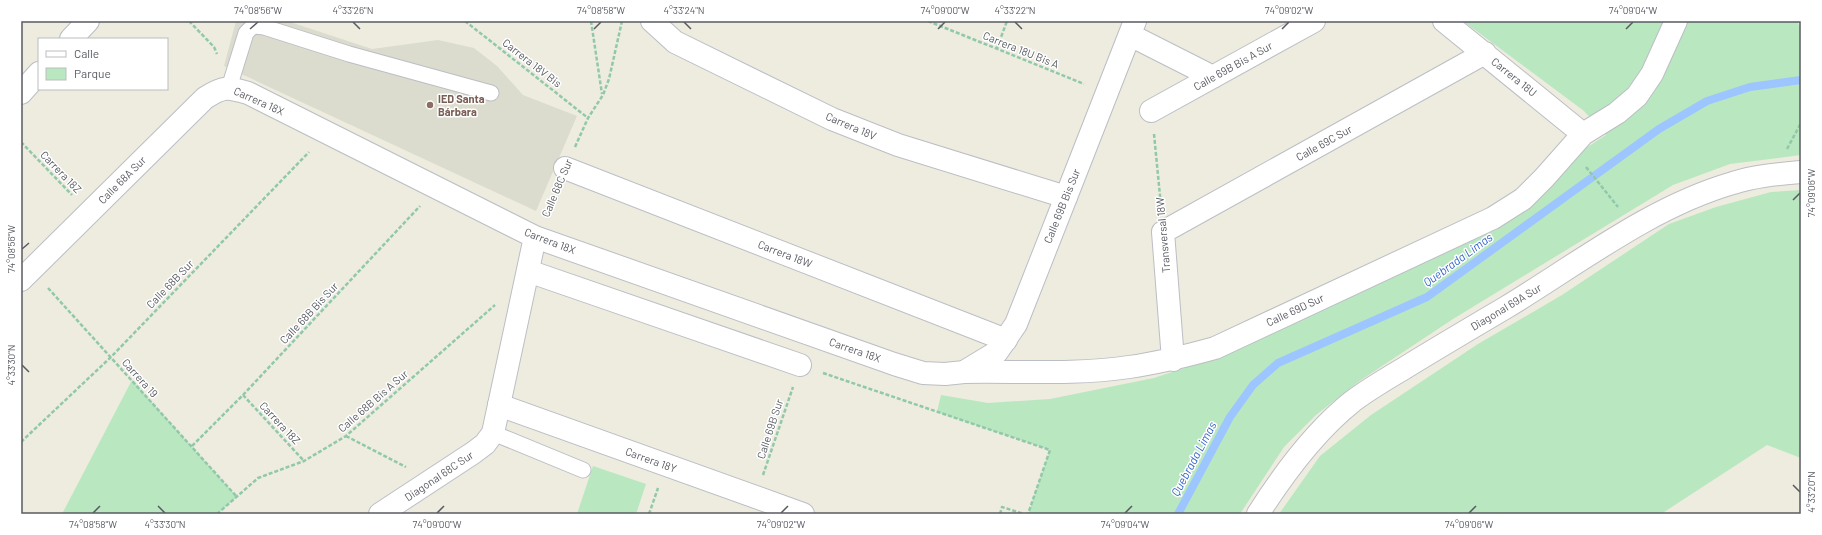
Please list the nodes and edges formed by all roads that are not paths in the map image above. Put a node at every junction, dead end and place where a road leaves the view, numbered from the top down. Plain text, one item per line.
1 (88, 21) edge
2 (652, 21) edge
3 (1314, 21) edge
4 (1444, 21) edge
5 (1676, 21) edge
6 (1133, 28) edge
7 (72, 38) edge
8 (1485, 53) junction
9 (38, 74) edge
10 (1212, 77) junction
11 (229, 88) junction
12 (21, 92) edge
13 (491, 93) dead end
14 (1151, 111) road end
15 (1583, 134) junction
16 (565, 168) road end
17 (1801, 172) edge
18 (1066, 198) junction
19 (1163, 232) joint
20 (535, 237) junction
21 (528, 271) junction
22 (26, 275) edge
23 (1006, 340) junction
24 (1173, 360) junction
25 (800, 365) road end
26 (964, 372) junction
27 (499, 405) junction
28 (493, 433) junction
29 (583, 470) dead end
30 (380, 514) edge
31 (803, 514) edge
32 (1258, 514) edge

1 - 7 street
2 - 18 street, Carrera 18V
3 - 10 street, Calle 69B Bis A Sur
4 - 8 street, Carrera 18U
5 - 15 street, Calle 69D Sur
6 - 10 street
6 - 18 street, Calle 69B Bis Sur
8 - 15 street, Carrera 18U
8 - 19 street, Calle 69C Sur
9 - 12 street
10 - 14 street, Calle 69B Bis A Sur
11 - 13 lane
11 - 20 street, Carrera 18X
11 - 22 street, Calle 68A Sur
15 - 24 street, Calle 69D Sur
16 - 23 street, Carrera 18W
17 - 32 street, Diagonal 69A Sur
18 - 23 street, Calle 69B Bis Sur
19 - 24 street, Transversal 18W
20 - 21 street
20 - 26 street, Carrera 18X
21 - 25 street
21 - 27 street
23 - 26 street, Calle 69B Bis Sur
24 - 26 street, Calle 69D Sur
27 - 28 street
27 - 31 street, Carrera 18Y
28 - 29 lane
28 - 30 street, Diagonal 68C Sur

